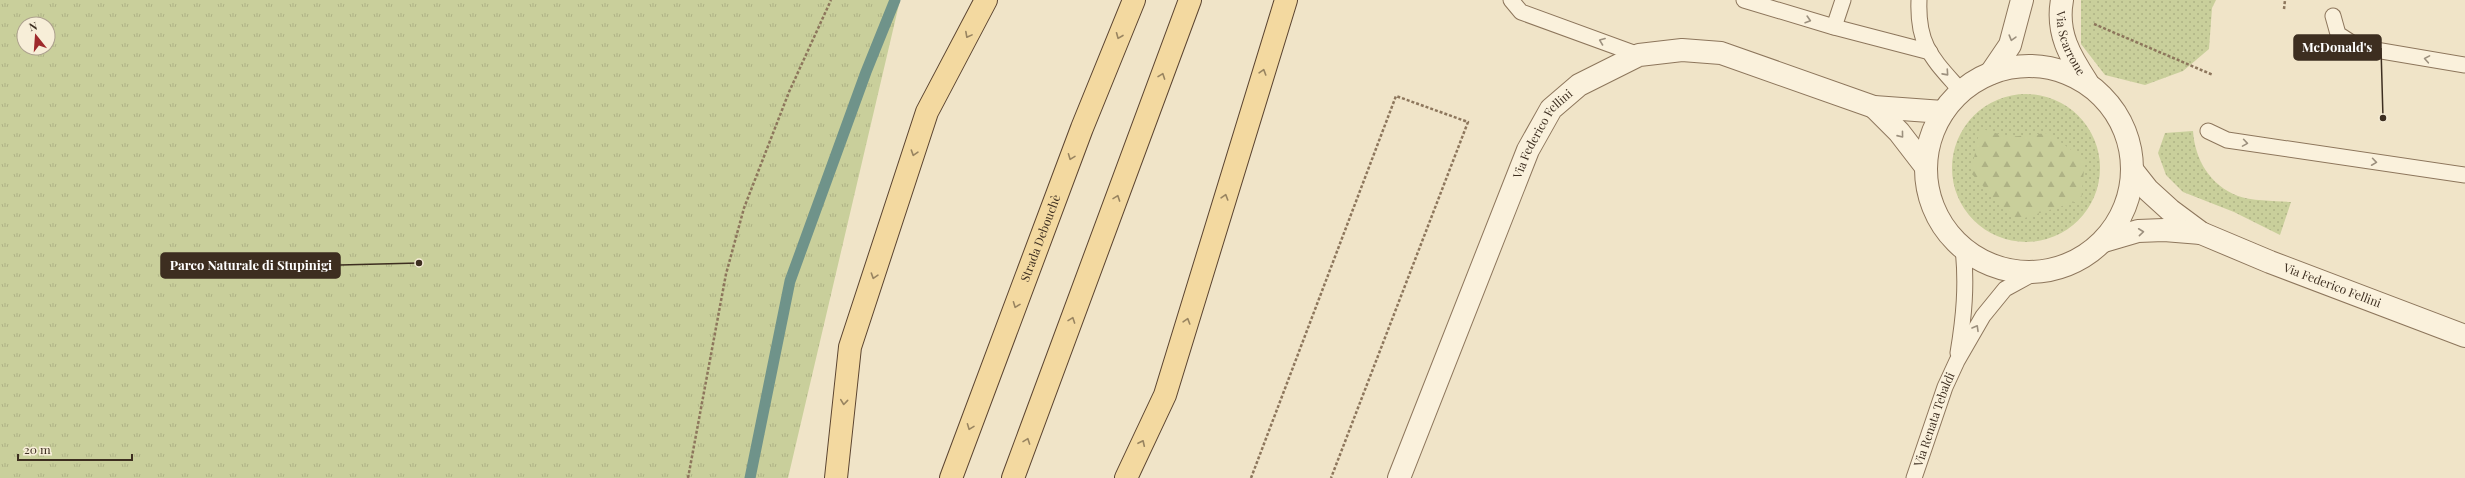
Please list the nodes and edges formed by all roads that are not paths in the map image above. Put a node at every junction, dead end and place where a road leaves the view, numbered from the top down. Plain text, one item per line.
1 (986, 0) edge
2 (1134, 0) edge
3 (1190, 0) edge
4 (1286, 0) edge
5 (1510, 0) edge
6 (1744, 0) edge
7 (1843, 0) edge
8 (1919, 0) edge
9 (2022, 0) edge
10 (2061, 5) edge
11 (1789, 7) edge
12 (2333, 16) dead end
13 (1834, 27) junction
14 (1930, 52) junction
15 (1639, 55) junction
16 (2465, 66) edge
17 (1991, 72) junction
18 (2088, 83) junction
19 (1961, 91) junction
20 (1874, 107) junction
21 (1943, 112) junction
22 (2208, 131) dead end
23 (1926, 167) junction
24 (2133, 171) junction
25 (2465, 175) edge
26 (2201, 233) junction
27 (2104, 241) junction
28 (1963, 248) junction
29 (2036, 272) junction
30 (2465, 336) edge
31 (1957, 362) junction
32 (836, 478) edge
33 (951, 478) edge
34 (1014, 478) edge
35 (1126, 478) edge
36 (1399, 478) edge
37 (1914, 478) edge

1 -> 32 main road
2 -> 33 main road, Strada Debouchè
34 -> 3 main road
35 -> 4 main road
15 -> 5 lane
6 - 11 lane
7 - 13 lane
8 - 14 lane
9 -> 17 street
10 - 18 street, Via Scarrone
11 -> 13 lane
16 -> 12 lane
13 - 14 lane
14 -> 19 lane
15 - 20 street, Via Federico Fellini
15 - 36 street, Via Federico Fellini
17 - 18 street
17 - 19 street
18 - 24 street
19 - 21 street
20 - 21 street, Via Federico Fellini
20 -> 23 street, Via Federico Fellini
21 - 23 street
22 -> 25 lane
23 - 28 street
24 - 26 street, Via Federico Fellini
24 - 27 street
27 -> 26 street, Via Federico Fellini
26 - 30 street, Via Federico Fellini
27 - 29 street
28 - 29 street
28 - 31 lane, Via Renata Tebaldi
31 -> 29 lane, Via Renata Tebaldi
31 - 37 lane, Via Renata Tebaldi

